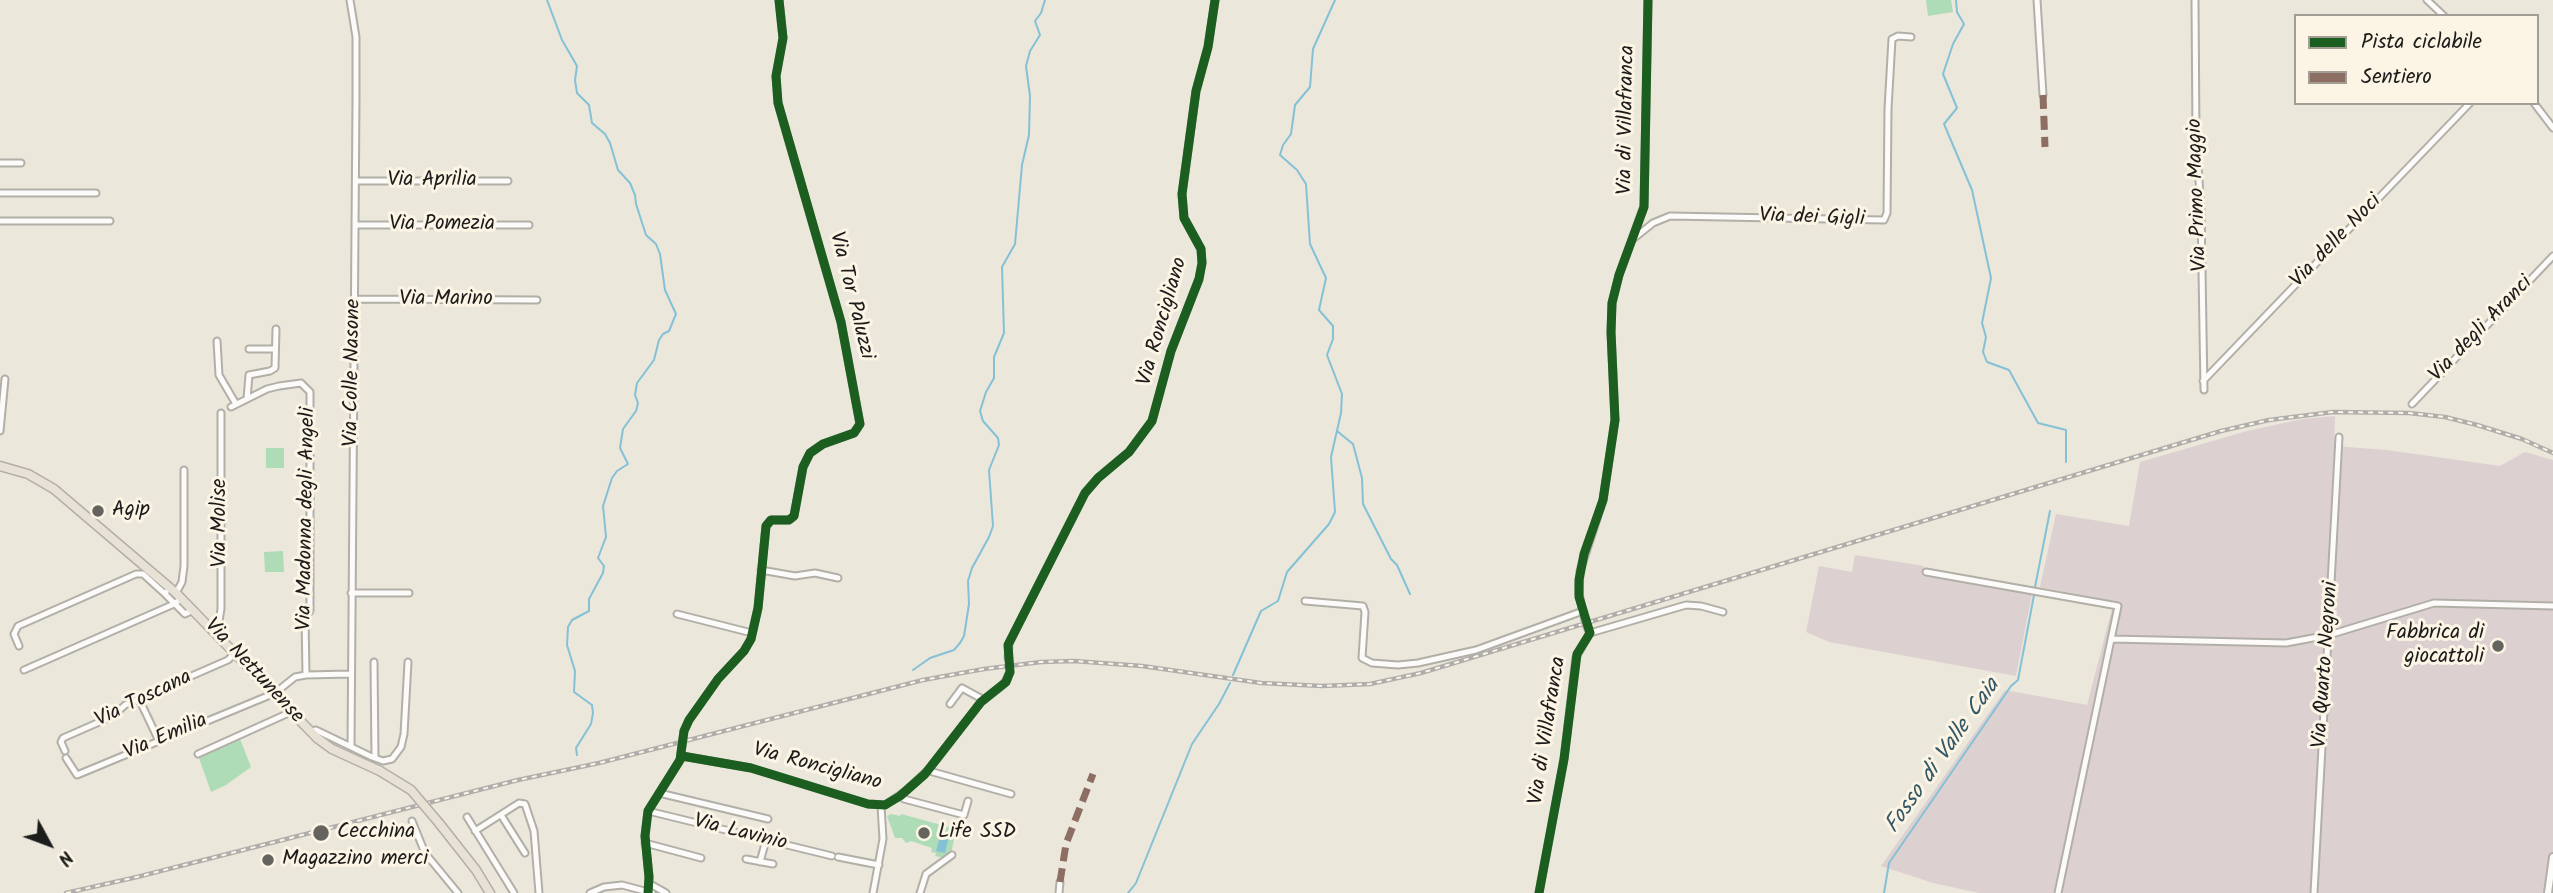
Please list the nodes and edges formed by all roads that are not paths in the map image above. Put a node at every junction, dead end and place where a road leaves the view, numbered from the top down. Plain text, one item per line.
1 (350, 0) edge
2 (779, 0) edge
3 (1215, 0) edge
4 (1648, 0) edge
5 (2037, 0) edge
6 (2195, 0) edge
7 (2427, 0) edge
8 (2442, 14) edge
9 (1912, 37) dead end
10 (2043, 95) dead end
11 (2468, 105) edge
12 (2536, 105) edge
13 (2553, 128) edge
14 (0, 163) edge
15 (21, 163) dead end
16 (356, 181) junction
17 (508, 181) dead end
18 (0, 193) edge
19 (96, 193) dead end
20 (0, 221) edge
21 (110, 221) dead end
22 (355, 225) junction
23 (529, 225) dead end
24 (1631, 241) junction
25 (2553, 256) edge
26 (356, 299) junction
27 (537, 300) dead end
28 (276, 329) dead end
29 (217, 341) dead end
30 (249, 349) dead end
31 (275, 349) junction
32 (5, 379) dead end
33 (2203, 381) junction
34 (2204, 390) dead end
35 (247, 399) junction
36 (2412, 404) dead end
37 (221, 413) dead end
38 (0, 431) edge
39 (2339, 437) dead end
40 (0, 466) edge
41 (184, 470) dead end
42 (761, 570) junction
43 (1926, 572) dead end
44 (838, 578) dead end
45 (351, 593) junction
46 (409, 593) dead end
47 (173, 595) junction
48 (1305, 601) dead end
49 (2553, 606) edge
50 (1583, 612) junction
51 (1723, 612) dead end
52 (677, 614) dead end
53 (1588, 630) junction
54 (217, 633) junction
55 (752, 633) junction
56 (2329, 635) junction
57 (2112, 639) junction
58 (19, 646) dead end
59 (235, 653) junction
60 (1008, 658) tunnel mouth
61 (374, 662) dead end
62 (408, 662) dead end
63 (24, 670) dead end
64 (1010, 672) dead end
65 (350, 674) junction
66 (306, 675) junction
67 (275, 693) junction
68 (139, 699) junction
69 (984, 700) junction
70 (950, 704) dead end
71 (291, 712) junction
72 (310, 732) junction
73 (159, 741) junction
74 (351, 747) junction
75 (65, 751) dead end
76 (198, 754) dead end
77 (682, 756) junction
78 (66, 758) dead end
79 (375, 758) junction
80 (929, 769) junction
81 (659, 793) junction
82 (1012, 794) dead end
83 (900, 796) junction
84 (968, 801) dead end
85 (881, 806) junction
86 (648, 811) junction
87 (501, 815) junction
88 (467, 817) dead end
89 (768, 819) dead end
90 (412, 821) dead end
91 (475, 831) junction
92 (766, 840) junction
93 (645, 843) junction
94 (525, 853) dead end
95 (952, 855) dead end
96 (2553, 857) edge
97 (701, 858) dead end
98 (746, 859) dead end
99 (760, 862) junction
100 (773, 864) dead end
101 (879, 865) junction
102 (1060, 882) dead end
103 (650, 884) junction
104 (458, 893) edge
105 (490, 893) edge
106 (514, 893) edge
107 (538, 893) edge
108 (590, 893) edge
109 (649, 893) edge
110 (666, 893) edge
111 (873, 893) edge
112 (920, 893) edge
113 (1059, 893) edge
114 (1539, 893) edge
115 (2058, 893) edge
116 (2314, 893) edge
117 (2548, 893) edge

1 - 16 street, Via Colle Nasone
2 - 42 street, Via Tor Paluzzi
3 - 60 street, Via Roncigliano
4 - 24 street, Via di Villafranca
5 - 10 street
6 - 33 street, Via Primo Maggio
7 - 8 street
9 - 24 street, Via dei Gigli
11 - 33 street, Via delle Noci
12 - 13 street
14 - 15 street
16 - 17 street, Via Aprilia
16 - 22 street, Via Colle Nasone
18 - 19 street
20 - 21 street
22 - 23 street, Via Pomezia
22 - 26 street, Via Colle Nasone
24 - 50 street, Via di Villafranca
25 - 36 street, Via degli Aranci
26 - 27 street, Via Marino
26 - 45 street, Via Colle Nasone
28 - 31 street
29 - 35 street, Via Madonna degli Angeli
30 - 31 street
31 - 35 street
32 - 38 street
33 - 34 street, Via Primo Maggio
35 - 66 street, Via Madonna degli Angeli
37 - 54 street, Via Molise
39 - 56 street, Via Quarto Negroni
40 - 47 main road, Via Nettunense
41 - 47 street
42 - 44 street
42 - 55 street, Via Tor Paluzzi
43 - 57 street
45 - 46 street
45 - 65 street, Via Colle Nasone
47 - 54 main road, Via Nettunense
47 - 58 street
47 - 63 street
48 - 50 street
49 - 56 street
50 - 53 street, Via di Villafranca, bridge
51 - 53 street
52 - 55 street
53 - 114 street, Via di Villafranca
54 - 59 main road, Via Nettunense
55 - 77 street, Via Tor Paluzzi
56 - 57 street
56 - 116 street, Via Quarto Negroni
57 - 115 street
59 - 67 main road, Via Nettunense
59 - 68 street, Via Toscana
61 - 79 street
62 - 79 street
64 - 69 street, Via Roncigliano
65 - 66 street
65 - 74 street, Via Colle Nasone
66 - 67 street
67 - 71 main road, Via Nettunense
67 - 73 street, Via Emilia
68 - 73 street
68 - 75 street, Via Toscana
69 - 70 street
69 - 80 street, Via Roncigliano
71 - 72 main road, Via Nettunense
71 - 76 street
72 - 74 street
72 - 105 main road, Via Nettunense, bridge
73 - 78 street, Via Emilia
74 - 79 street
77 - 81 street, Via Tor Paluzzi
77 - 85 street, Via Roncigliano
80 - 82 street
80 - 83 street, Via Roncigliano
81 - 86 street, Via Tor Paluzzi
81 - 89 street
83 - 84 street
83 - 85 street, Via Roncigliano
85 - 101 street
86 - 92 street, Via Lavinio
86 - 93 street, Via Tor Paluzzi
87 - 91 street
87 - 94 street
87 - 107 street
88 - 91 street
90 - 104 street
91 - 106 street
92 - 99 street
92 - 101 street, Via Lavinio
93 - 97 street
93 - 103 street, Via Tor Paluzzi
95 - 112 street
96 - 117 street
98 - 99 street
99 - 100 street
101 - 111 street
102 - 113 street
103 - 109 street, Via Tor Paluzzi
103 - 110 street
108 - 109 street

